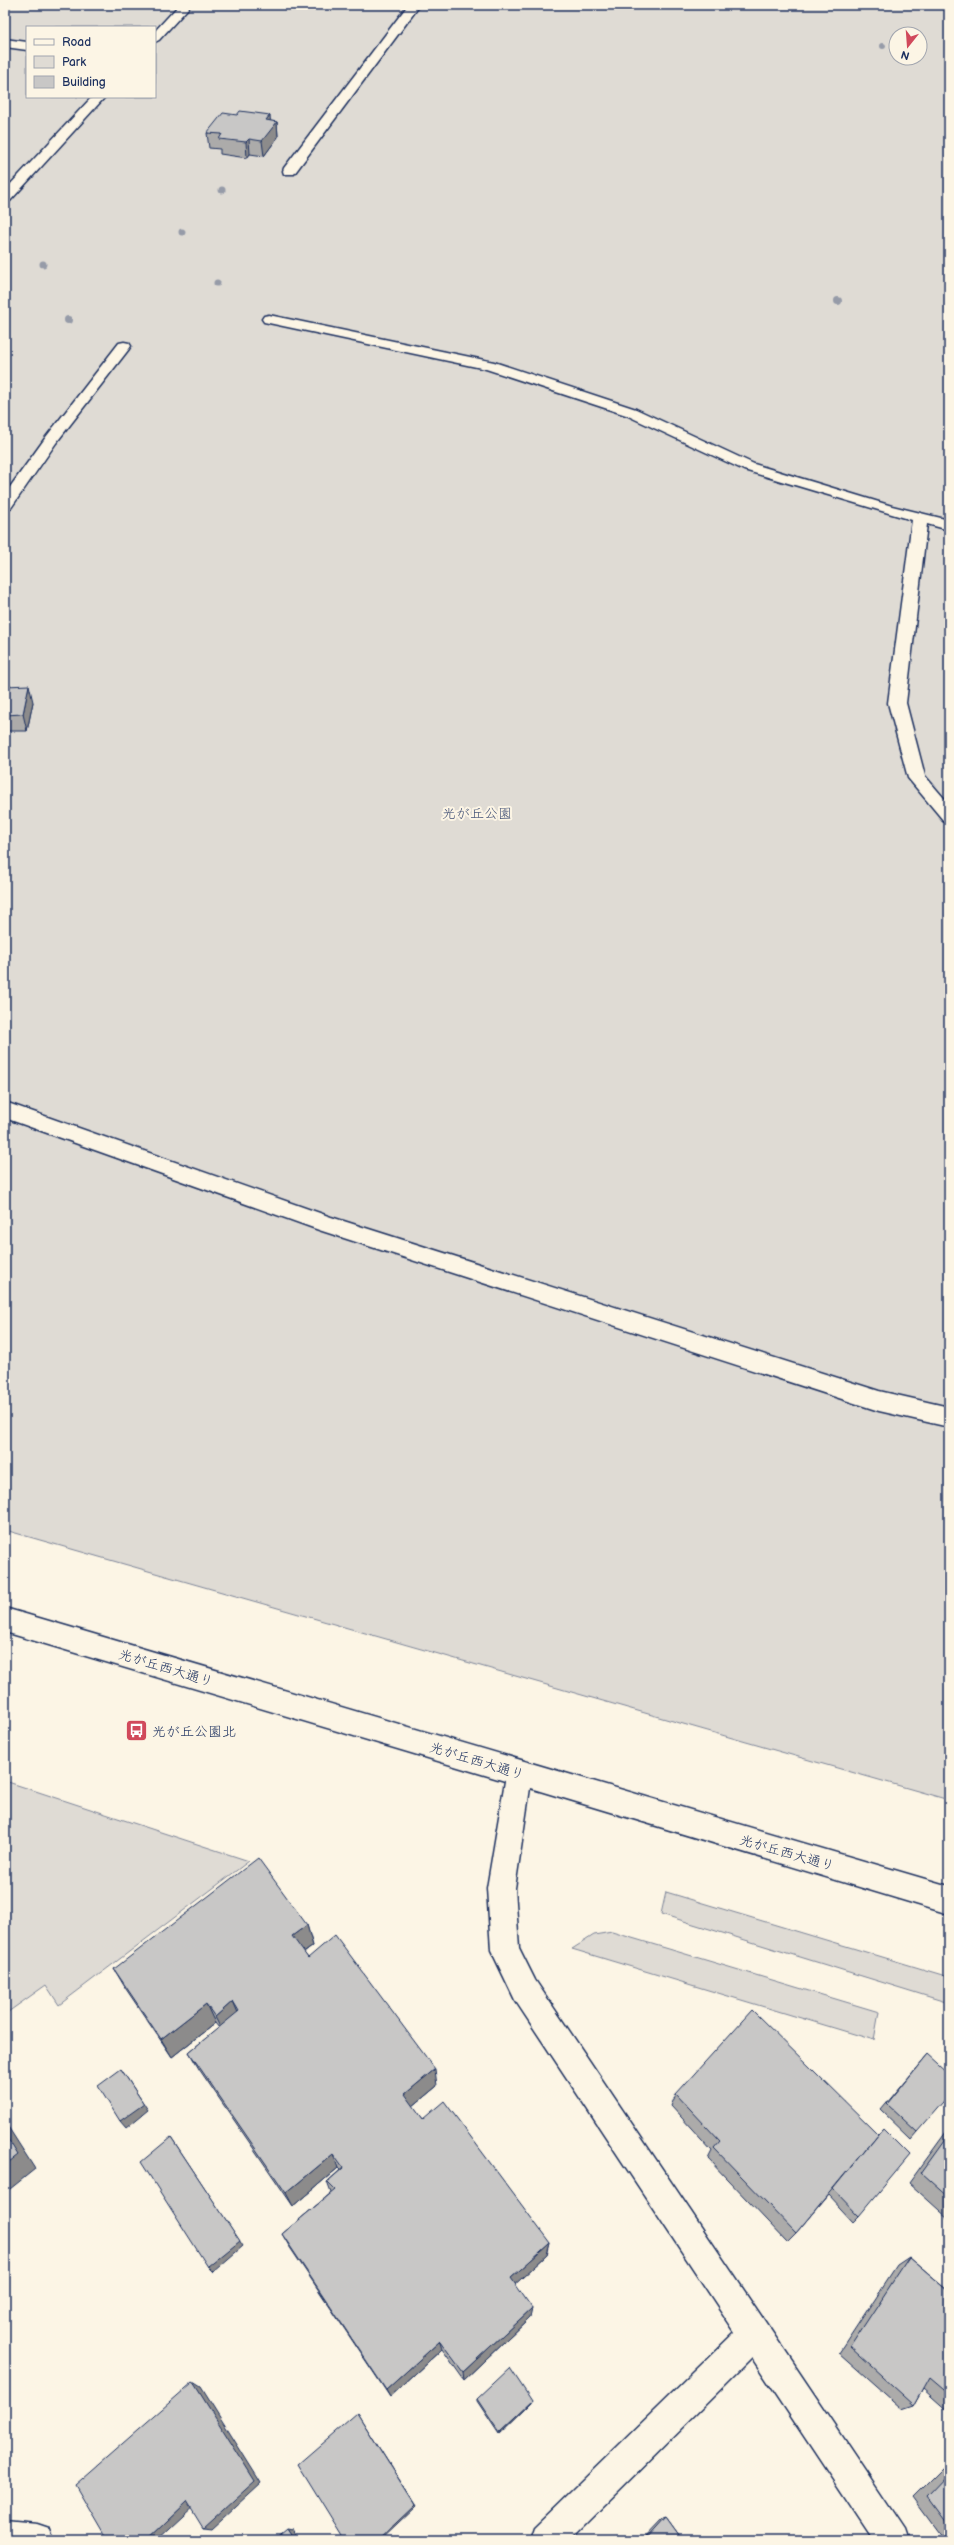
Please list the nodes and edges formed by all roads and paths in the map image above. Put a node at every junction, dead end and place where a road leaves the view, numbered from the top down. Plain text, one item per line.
1 (186, 5) edge
2 (414, 5) edge
3 (156, 37) edge
4 (5, 43) edge
5 (26, 46) edge
6 (98, 98) edge
7 (289, 171) dead end
8 (5, 198) edge
9 (269, 319) dead end
10 (124, 346) dead end
11 (5, 505) edge
12 (920, 518) junction
13 (949, 525) edge
14 (949, 816) edge
15 (5, 1110) edge
16 (949, 1417) edge
17 (5, 1620) edge
18 (519, 1774) junction
19 (949, 1900) edge
20 (754, 2335) junction
21 (5, 2537) edge
22 (37, 2540) edge
23 (546, 2540) edge
24 (892, 2540) edge

1 - 3 street
2 - 7 street
4 - 5 street
6 - 8 street
9 - 12 street
10 - 11 street
12 - 13 street
12 - 14 street
15 - 16 street
17 - 18 street, 光が丘西大通り
18 - 19 street, 光が丘西大通り
18 - 20 street
20 - 23 street
20 - 24 street
21 - 22 street

